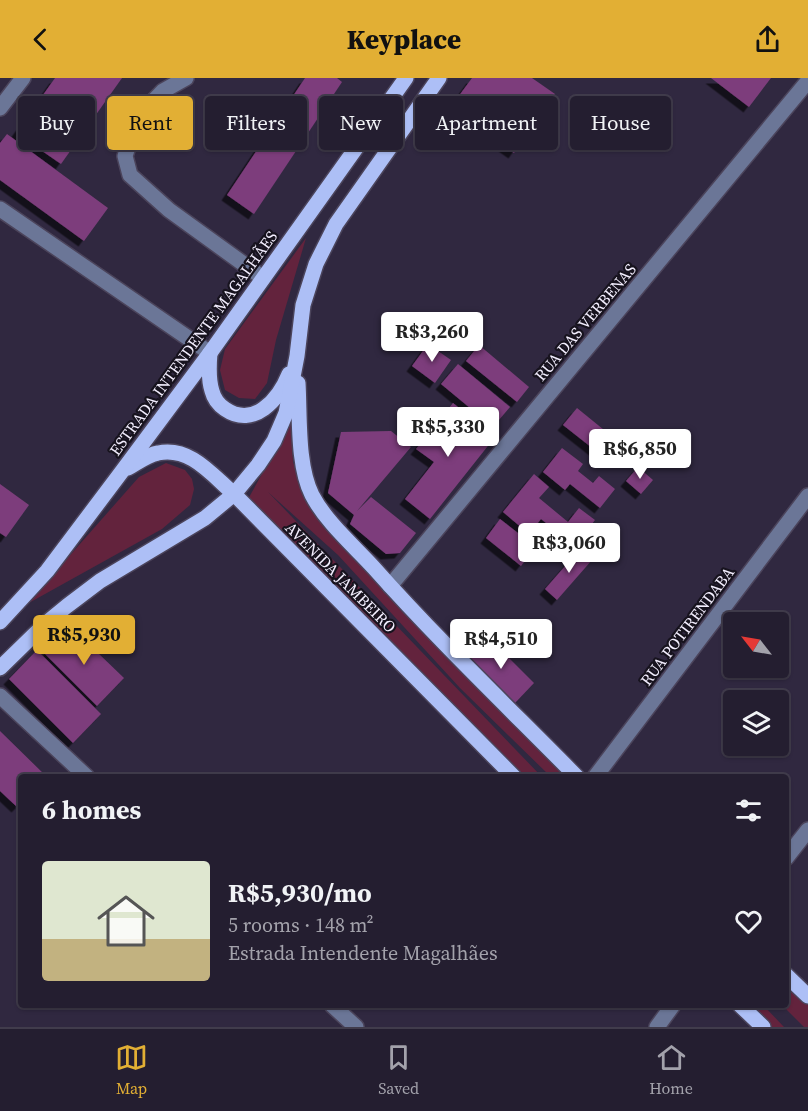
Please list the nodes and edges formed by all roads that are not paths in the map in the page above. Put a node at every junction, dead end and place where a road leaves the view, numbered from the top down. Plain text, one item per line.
1 (23, 78) edge
2 (186, 78) edge
3 (406, 78) edge
4 (439, 78) edge
5 (808, 81) edge
6 (0, 108) edge
7 (0, 209) edge
8 (263, 278) junction
9 (210, 353) junction
10 (297, 356) junction
11 (123, 470) junction
12 (234, 494) junction
13 (808, 496) edge
14 (390, 586) junction
15 (0, 622) edge
16 (0, 668) edge
17 (0, 696) edge
18 (84, 774) edge
19 (511, 774) edge
20 (574, 774) edge
21 (597, 774) edge
22 (808, 830) edge
23 (789, 854) edge
24 (789, 978) edge
25 (808, 996) edge
26 (335, 1008) edge
27 (671, 1008) edge
28 (743, 1008) edge
29 (356, 1027) edge
30 (657, 1027) edge
31 (763, 1027) edge

1 - 6 street
2 - 8 street
3 - 8 main road, ESTRADA INTENDENTE MAGALHÃES
4 - 10 main road
5 - 14 street, RUA DAS VERBENAS
7 - 9 street
8 - 9 main road, ESTRADA INTENDENTE MAGALHÃES
9 - 10 main road
9 - 11 main road, ESTRADA INTENDENTE MAGALHÃES
10 - 12 main road
10 - 14 main road, AVENIDA JAMBEIRO
11 - 12 main road, AVENIDA JAMBEIRO
11 - 15 main road, ESTRADA INTENDENTE MAGALHÃES
12 - 16 main road
12 - 19 main road, AVENIDA JAMBEIRO
13 - 21 street, RUA POTIRENDABA
14 - 20 main road, AVENIDA JAMBEIRO
17 - 18 street
22 - 23 street
24 - 25 main road
26 - 29 street
27 - 30 street
28 - 31 main road

